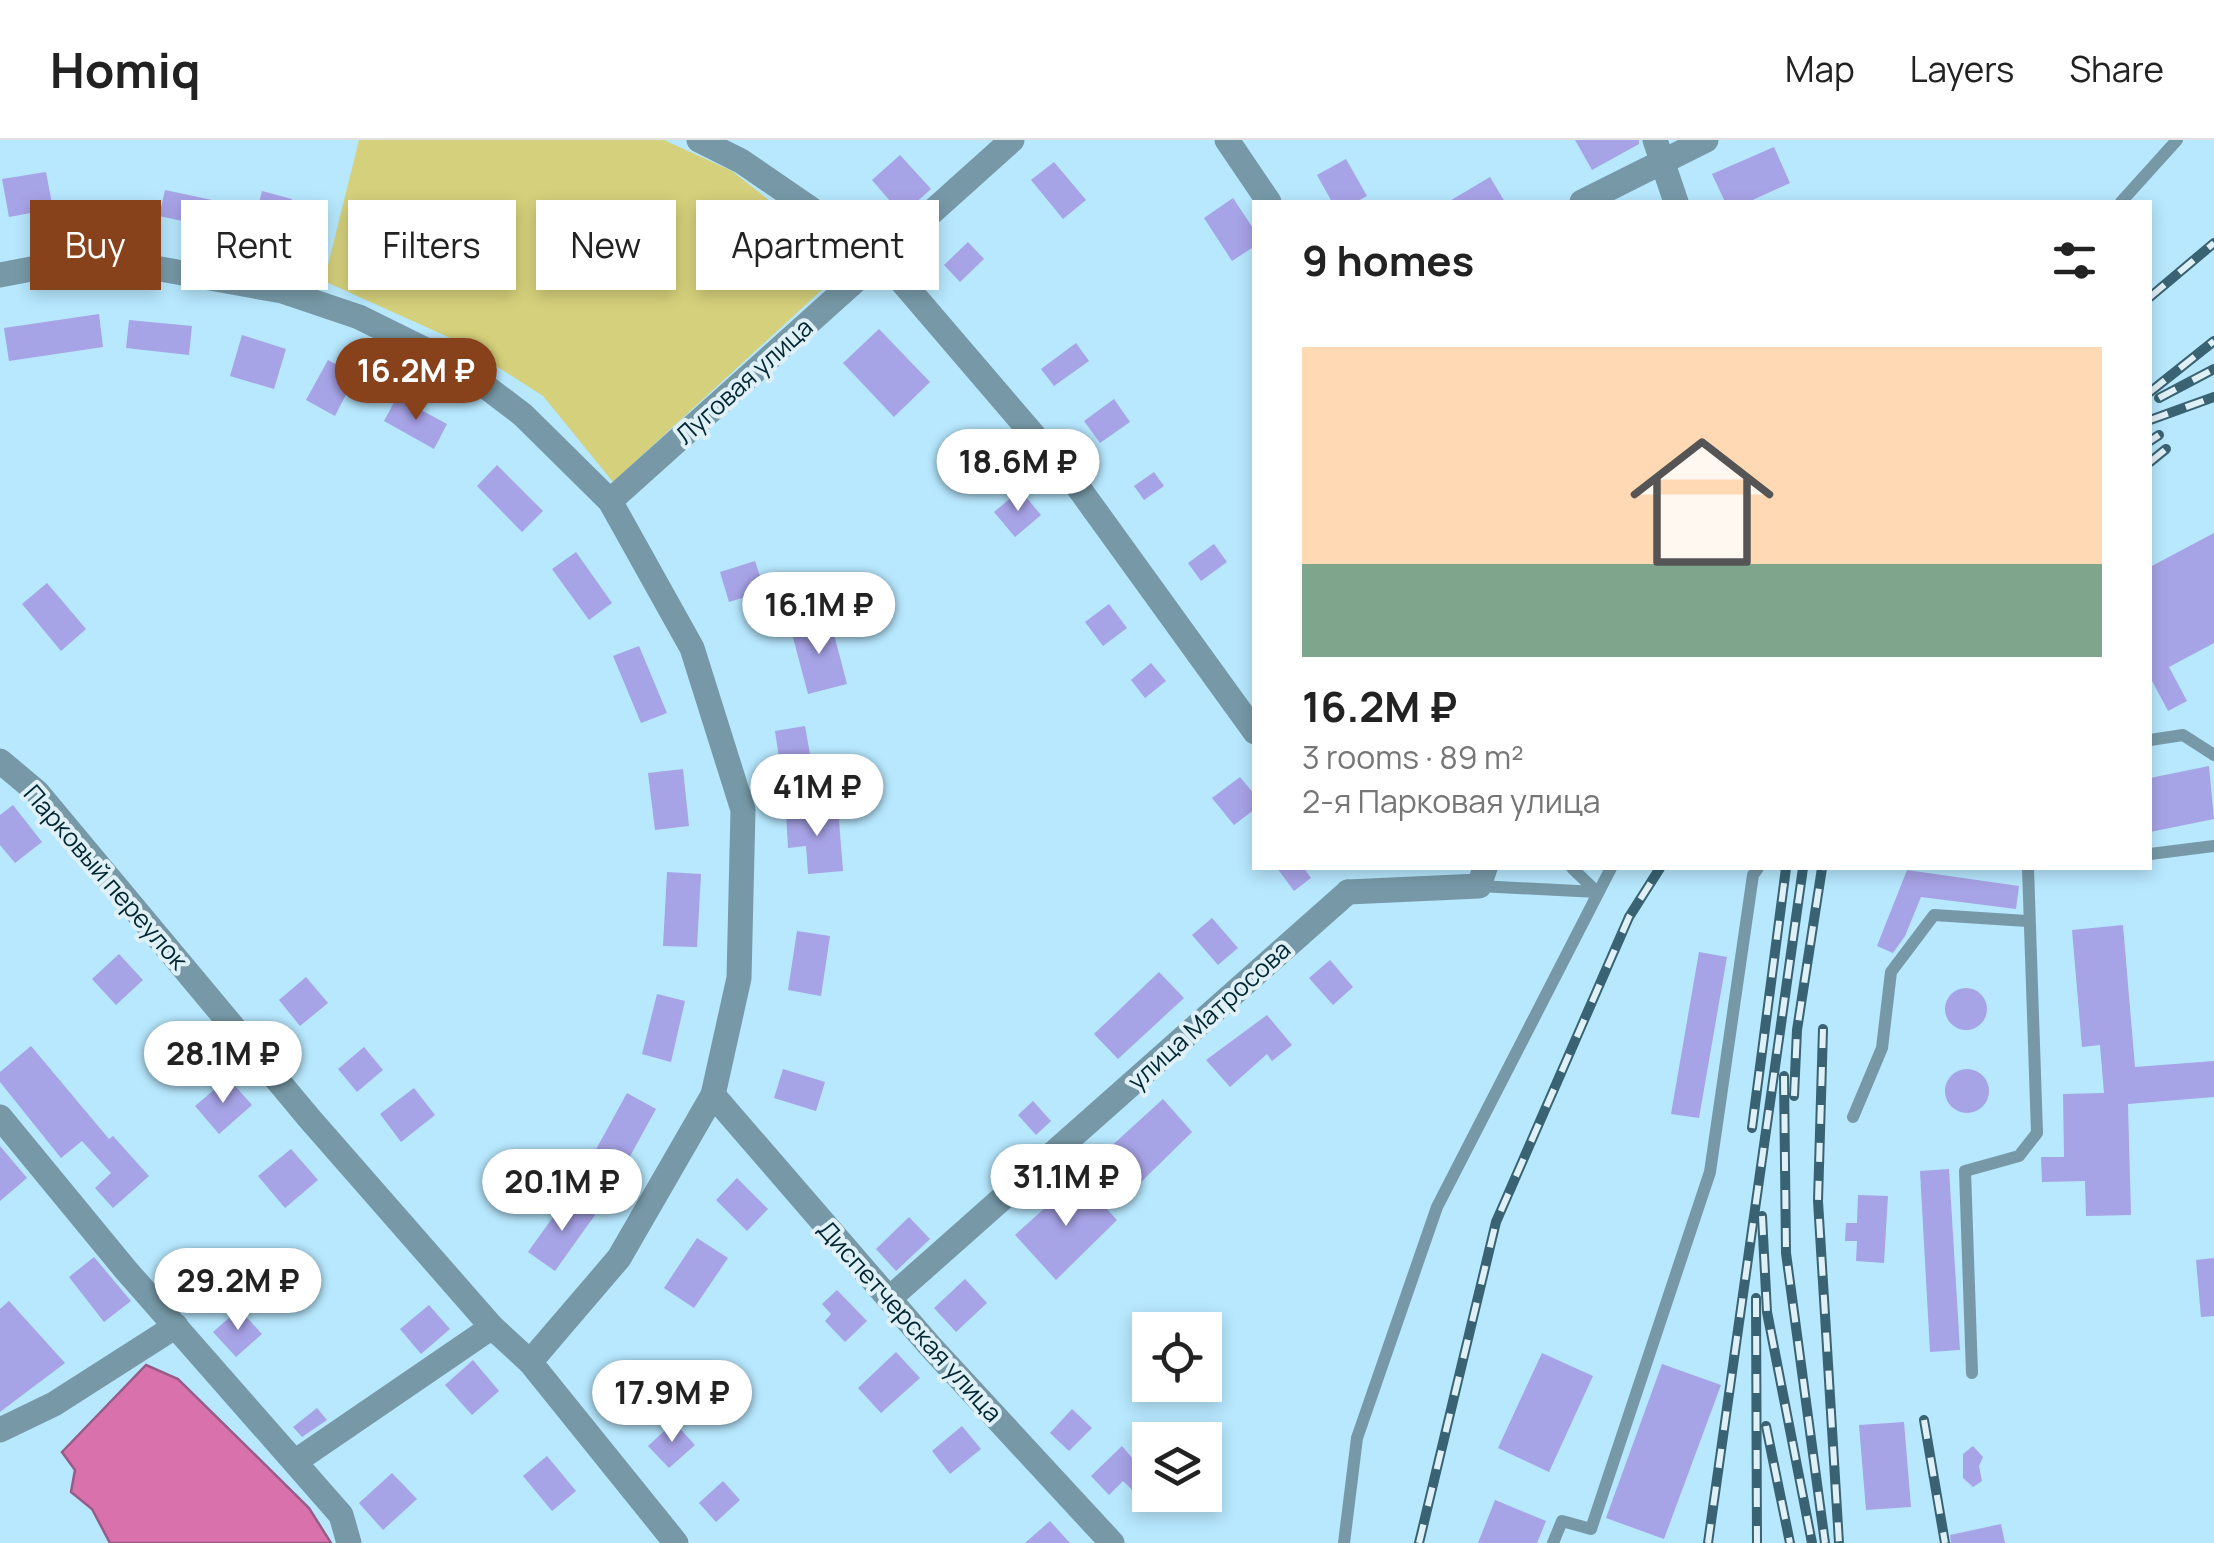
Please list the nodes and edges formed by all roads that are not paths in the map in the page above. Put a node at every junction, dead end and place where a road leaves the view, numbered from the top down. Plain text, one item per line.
1 (699, 140) edge
2 (1012, 140) edge
3 (1227, 140) edge
4 (1706, 140) edge
5 (2177, 140) edge
6 (1658, 151) edge
7 (799, 200) edge
8 (1268, 200) edge
9 (1585, 200) edge
10 (1675, 200) edge
11 (2123, 200) edge
12 (939, 206) edge
13 (0, 275) edge
14 (846, 290) edge
15 (909, 290) edge
16 (610, 501) junction
17 (1252, 728) edge
18 (2152, 740) edge
19 (2214, 756) edge
20 (0, 762) edge
21 (2214, 846) edge
22 (2152, 854) edge
23 (1574, 870) edge
24 (1610, 870) edge
25 (1757, 870) edge
26 (2031, 870) edge
27 (1482, 877) edge
28 (1347, 880) edge
29 (1596, 892) junction
30 (2028, 921) junction
31 (713, 1095) junction
32 (0, 1116) edge
33 (1853, 1117) dead end
34 (890, 1298) junction
35 (176, 1326) junction
36 (492, 1327) junction
37 (530, 1362) junction
38 (1972, 1373) dead end
39 (0, 1430) edge
40 (296, 1461) junction
41 (348, 1543) edge
42 (676, 1543) edge
43 (1112, 1543) edge
44 (1344, 1543) edge
45 (1554, 1543) edge

1 - 7 street
2 - 12 street, Луговая улица
3 - 8 street
4 - 6 street
5 - 11 lane
6 - 9 street
6 - 10 street
13 - 16 street
14 - 16 street, Луговая улица
15 - 17 street
16 - 31 street
18 - 19 lane
20 - 36 street, Парковый переулок
21 - 22 lane
23 - 29 lane
24 - 29 lane
25 - 45 lane
26 - 30 lane
27 - 28 street
27 - 29 lane
28 - 34 street, улица Матросова
29 - 44 lane
30 - 33 lane
30 - 38 lane
31 - 34 street, Диспетчерская улица
31 - 37 street
32 - 35 street
34 - 43 street, Диспетчерская улица
35 - 39 street
35 - 40 street
36 - 37 street, Парковый переулок
36 - 40 street
37 - 42 street, Парковый переулок
40 - 41 street

